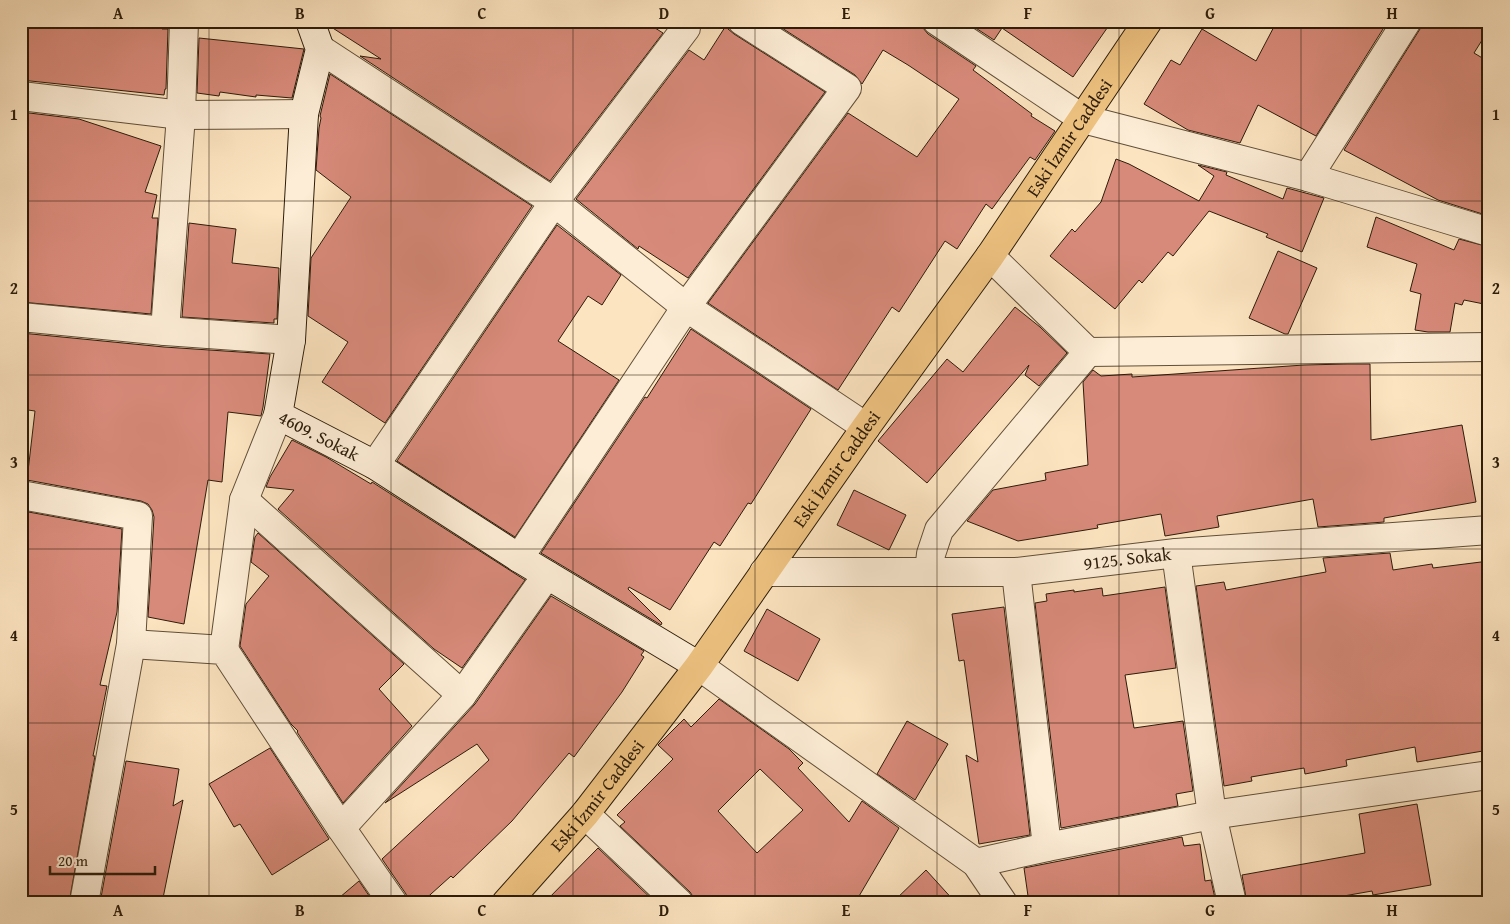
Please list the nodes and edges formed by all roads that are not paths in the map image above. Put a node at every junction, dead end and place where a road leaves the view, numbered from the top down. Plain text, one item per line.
1 (184, 21) edge
2 (310, 21) edge
3 (742, 21) edge
4 (937, 21) edge
5 (1148, 21) edge
6 (1407, 21) edge
7 (689, 24) edge
8 (320, 49) junction
9 (21, 96) edge
10 (304, 114) junction
11 (181, 115) junction
12 (1083, 119) junction
13 (1308, 176) junction
14 (554, 202) junction
15 (1489, 232) edge
16 (990, 256) junction
17 (686, 307) junction
18 (21, 317) edge
19 (165, 331) junction
20 (291, 340) junction
21 (1489, 347) edge
22 (1088, 352) junction
23 (278, 415) junction
24 (866, 426) junction
25 (375, 465) junction
26 (21, 495) edge
27 (244, 500) junction
28 (1489, 530) edge
29 (1176, 554) junction
30 (519, 558) junction
31 (764, 572) junction
32 (929, 572) junction
33 (1016, 572) junction
34 (547, 575) junction
35 (131, 644) junction
36 (224, 650) junction
37 (699, 666) junction
38 (462, 695) junction
39 (1489, 775) edge
40 (585, 814) junction
41 (1212, 815) junction
42 (341, 828) junction
43 (1048, 847) junction
44 (976, 863) junction
45 (84, 903) edge
46 (393, 903) edge
47 (506, 903) edge
48 (679, 903) edge
49 (1003, 903) edge
50 (1232, 903) edge

1 - 11 street
2 - 8 street
3 - 17 street
4 - 12 street
5 - 12 main road, Eski İzmir Caddesi
6 - 13 street
7 - 14 street
8 - 10 street, 4609. Sokak
8 - 14 street
9 - 11 street
10 - 11 street
10 - 20 street, 4609. Sokak
11 - 19 street
12 - 13 street
12 - 16 main road, Eski İzmir Caddesi
13 - 15 street
14 - 17 street
14 - 25 street
16 - 22 street
16 - 24 main road, Eski İzmir Caddesi
17 - 24 street
17 - 30 street
18 - 19 street
19 - 20 street
20 - 23 street, 4609. Sokak
21 - 22 street
22 - 32 street
23 - 25 street, 4609. Sokak
23 - 27 street
24 - 31 main road, Eski İzmir Caddesi
25 - 30 street, 4609. Sokak
26 - 35 street
27 - 36 street
27 - 38 street
28 - 29 street, 9125. Sokak
29 - 33 street, 9125. Sokak
29 - 41 street
30 - 34 street, 4609. Sokak
31 - 32 street, 9125. Sokak
31 - 37 main road, Eski İzmir Caddesi
32 - 33 street, 9125. Sokak
33 - 43 street
34 - 37 street, 4609. Sokak
34 - 38 street
35 - 36 street
35 - 45 street
36 - 42 street
37 - 40 main road, Eski İzmir Caddesi
37 - 44 street, 4609. Sokak
38 - 42 street
39 - 41 street
40 - 47 main road, Eski İzmir Caddesi
40 - 48 street
41 - 43 street
41 - 50 street
42 - 46 street
43 - 44 street
44 - 49 street

